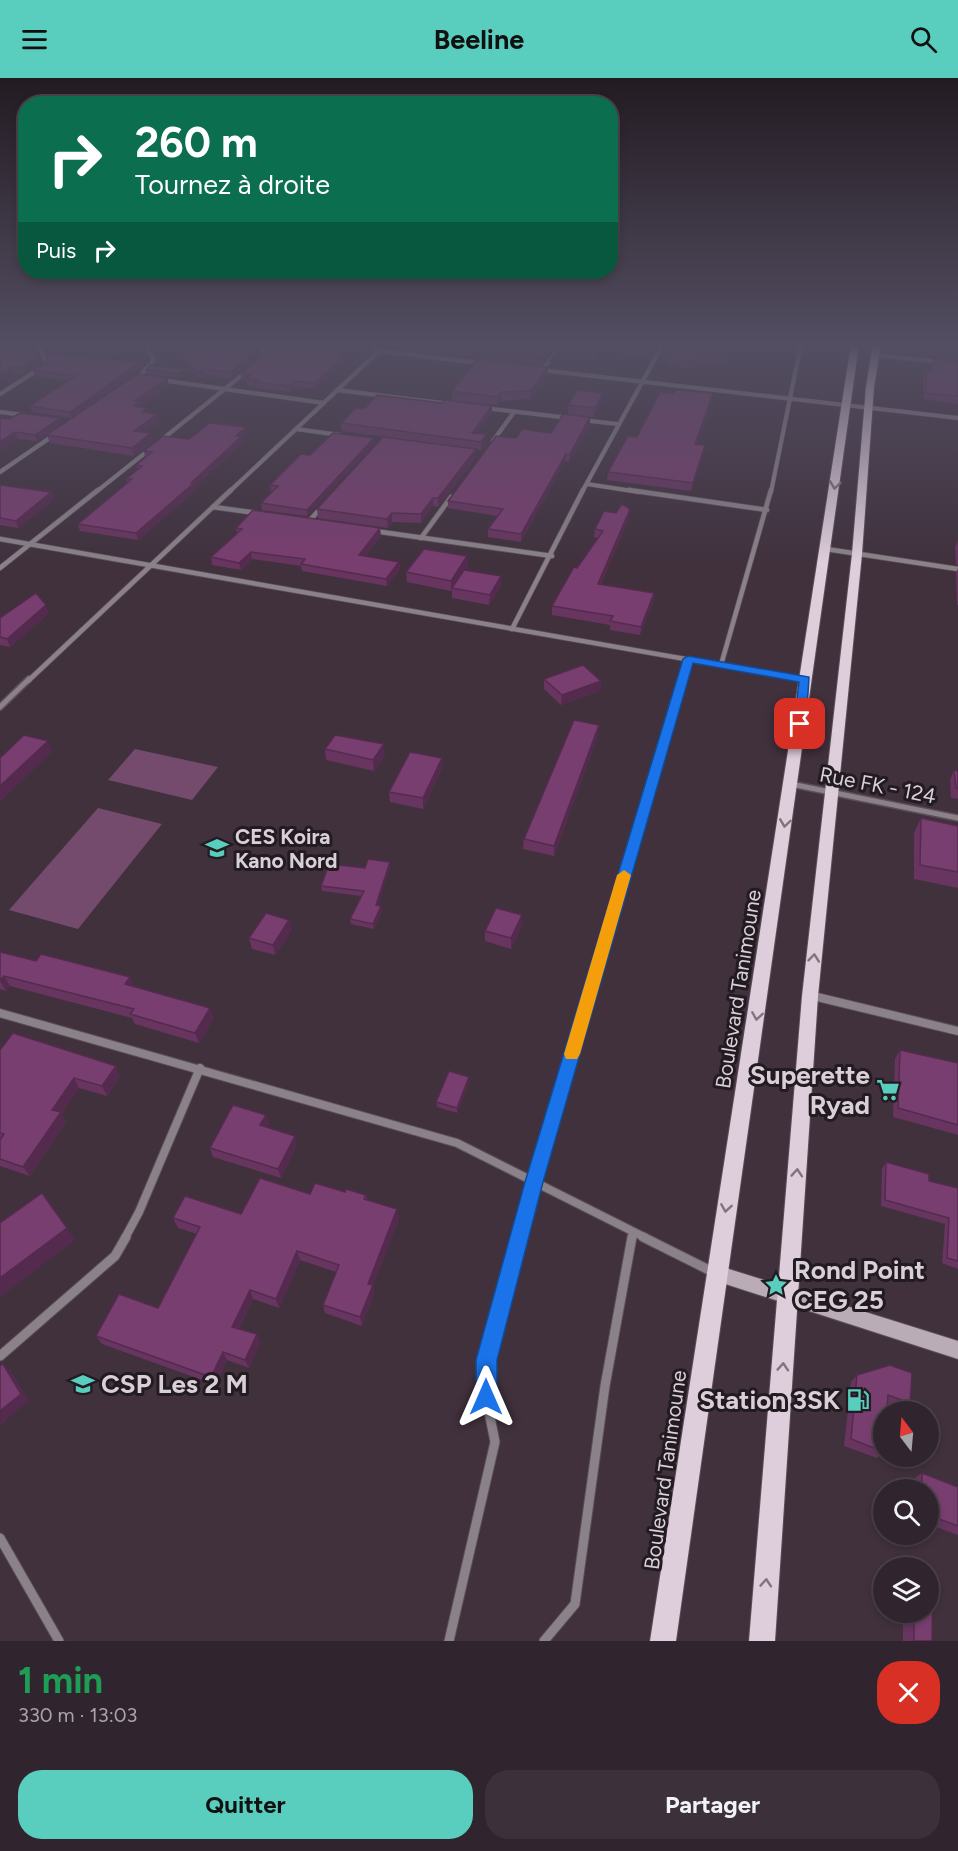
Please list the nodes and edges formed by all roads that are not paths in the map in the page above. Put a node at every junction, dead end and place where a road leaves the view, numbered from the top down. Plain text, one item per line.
1 (191, 417) edge
2 (309, 417) edge
3 (510, 417) edge
4 (556, 417) edge
5 (621, 417) edge
6 (785, 417) edge
7 (845, 417) edge
8 (869, 417) edge
9 (617, 424) junction
10 (62, 428) edge
11 (296, 429) junction
12 (350, 437) edge
13 (489, 446) edge
14 (0, 472) edge
15 (587, 484) junction
16 (456, 491) edge
17 (331, 497) edge
18 (213, 507) junction
19 (767, 510) junction
20 (266, 515) edge
21 (298, 519) edge
22 (309, 521) junction
23 (320, 523) edge
24 (365, 530) edge
25 (421, 538) junction
26 (0, 539) edge
27 (28, 544) junction
28 (826, 549) junction
29 (857, 554) junction
30 (552, 556) junction
31 (151, 565) junction
32 (0, 568) edge
33 (958, 569) edge
34 (512, 629) junction
35 (688, 659) junction
36 (721, 665) junction
37 (805, 680) junction
38 (0, 707) edge
39 (791, 784) junction
40 (830, 792) junction
41 (958, 818) edge
42 (810, 996) junction
43 (0, 1013) edge
44 (958, 1030) edge
45 (200, 1068) junction
46 (534, 1182) junction
47 (633, 1232) junction
48 (716, 1273) junction
49 (788, 1297) junction
50 (958, 1350) edge
51 (0, 1356) edge
52 (0, 1538) edge
53 (59, 1641) edge
54 (449, 1641) edge
55 (544, 1641) edge
56 (663, 1641) edge
57 (762, 1641) edge

1 - 27 street
2 - 11 street
3 - 13 street
4 - 9 street
5 - 9 street
6 - 19 street
7 -> 28 main road, Boulevard Tanimoune
8 - 29 main road
9 - 15 street
10 - 14 street
11 - 12 street
11 - 18 street
15 - 19 street
15 - 30 street
16 - 25 street
17 - 22 street
18 - 20 street
18 - 31 street
19 - 36 street
21 - 22 street
22 - 23 street
24 - 25 street
25 - 30 street
26 - 27 street
27 - 31 street
27 - 32 street
28 - 29 street
28 - 37 main road, Boulevard Tanimoune
29 - 33 street
29 - 40 main road
30 - 34 street
31 - 34 street
31 - 38 street
34 - 35 street
35 - 36 street
35 - 46 street
36 - 37 street
37 - 39 main road, Boulevard Tanimoune
39 - 40 street, Rue FK - 124
39 -> 48 main road, Boulevard Tanimoune
40 - 41 street, Rue FK - 124
42 -> 40 main road
42 - 44 street
49 -> 42 main road
43 - 45 street
45 - 46 street
45 - 51 street
46 - 47 street
46 - 54 street
47 - 48 street
47 - 55 street
48 - 49 main road
48 - 56 main road, Boulevard Tanimoune
49 - 50 main road
57 -> 49 main road
52 - 53 street

